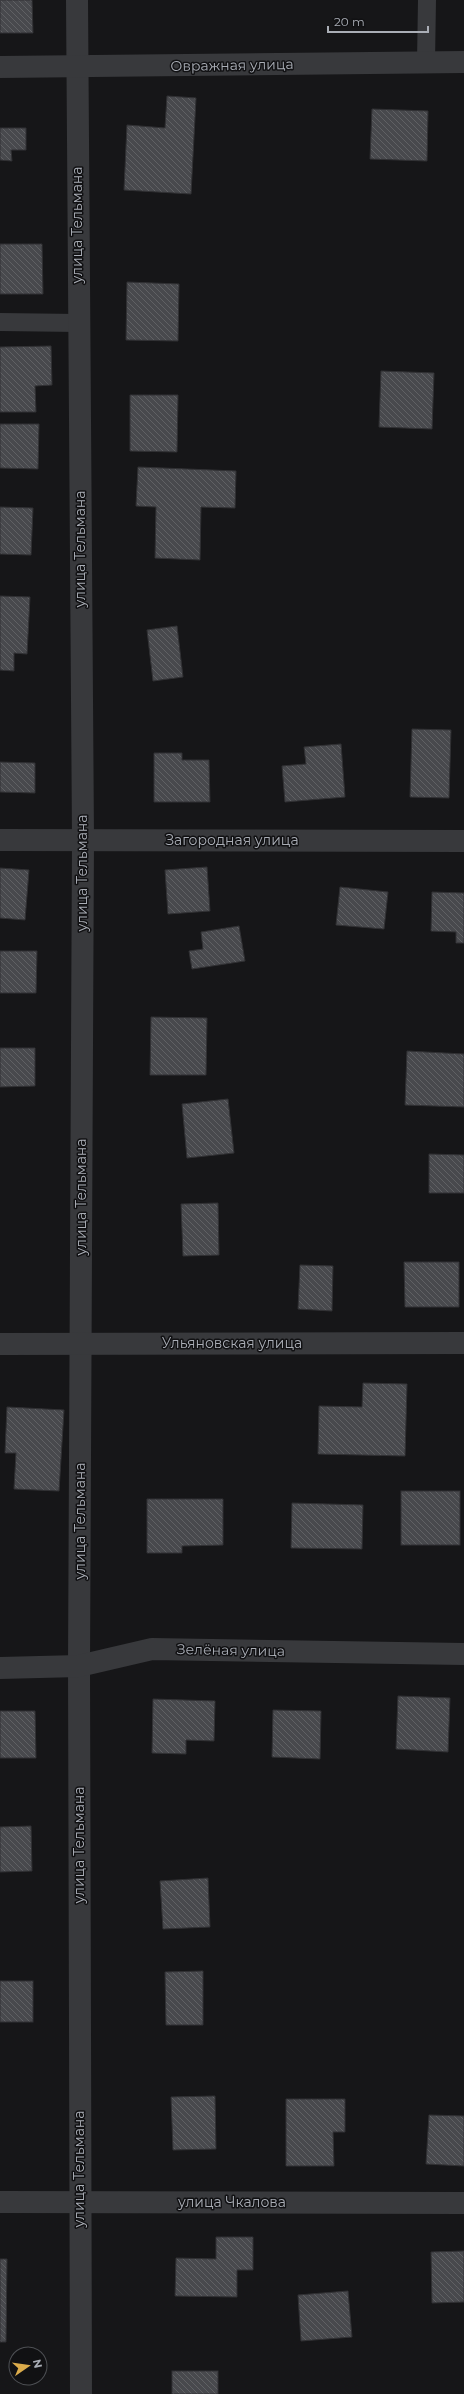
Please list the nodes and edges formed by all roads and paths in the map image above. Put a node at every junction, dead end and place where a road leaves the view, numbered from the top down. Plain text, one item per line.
1 (76, 0) edge
2 (427, 0) edge
3 (426, 62) junction
4 (464, 62) edge
5 (0, 67) edge
6 (76, 67) junction
7 (0, 322) edge
8 (78, 323) junction
9 (82, 839) junction
10 (0, 840) edge
11 (464, 841) edge
12 (464, 1343) edge
13 (0, 1344) edge
14 (81, 1344) junction
15 (464, 1654) edge
16 (79, 1666) junction
17 (0, 1668) edge
18 (0, 2202) edge
19 (79, 2202) junction
20 (464, 2203) edge
21 (81, 2394) edge

1 - 6 street, улица Тельмана
2 - 3 lane
3 - 4 street, Овражная улица
3 - 6 street, Овражная улица
5 - 6 street, Овражная улица
6 - 8 street, улица Тельмана
7 - 8 lane
8 - 9 street, улица Тельмана
9 - 10 street, Загородная улица
9 - 11 street, Загородная улица
9 - 14 street, улица Тельмана
12 - 14 street, Ульяновская улица
13 - 14 street, Ульяновская улица
14 - 16 street, улица Тельмана
15 - 16 street, Зелёная улица
16 - 17 street, Зелёная улица
16 - 19 street, улица Тельмана
18 - 19 street, улица Чкалова
19 - 20 street, улица Чкалова
19 - 21 street, улица Тельмана

